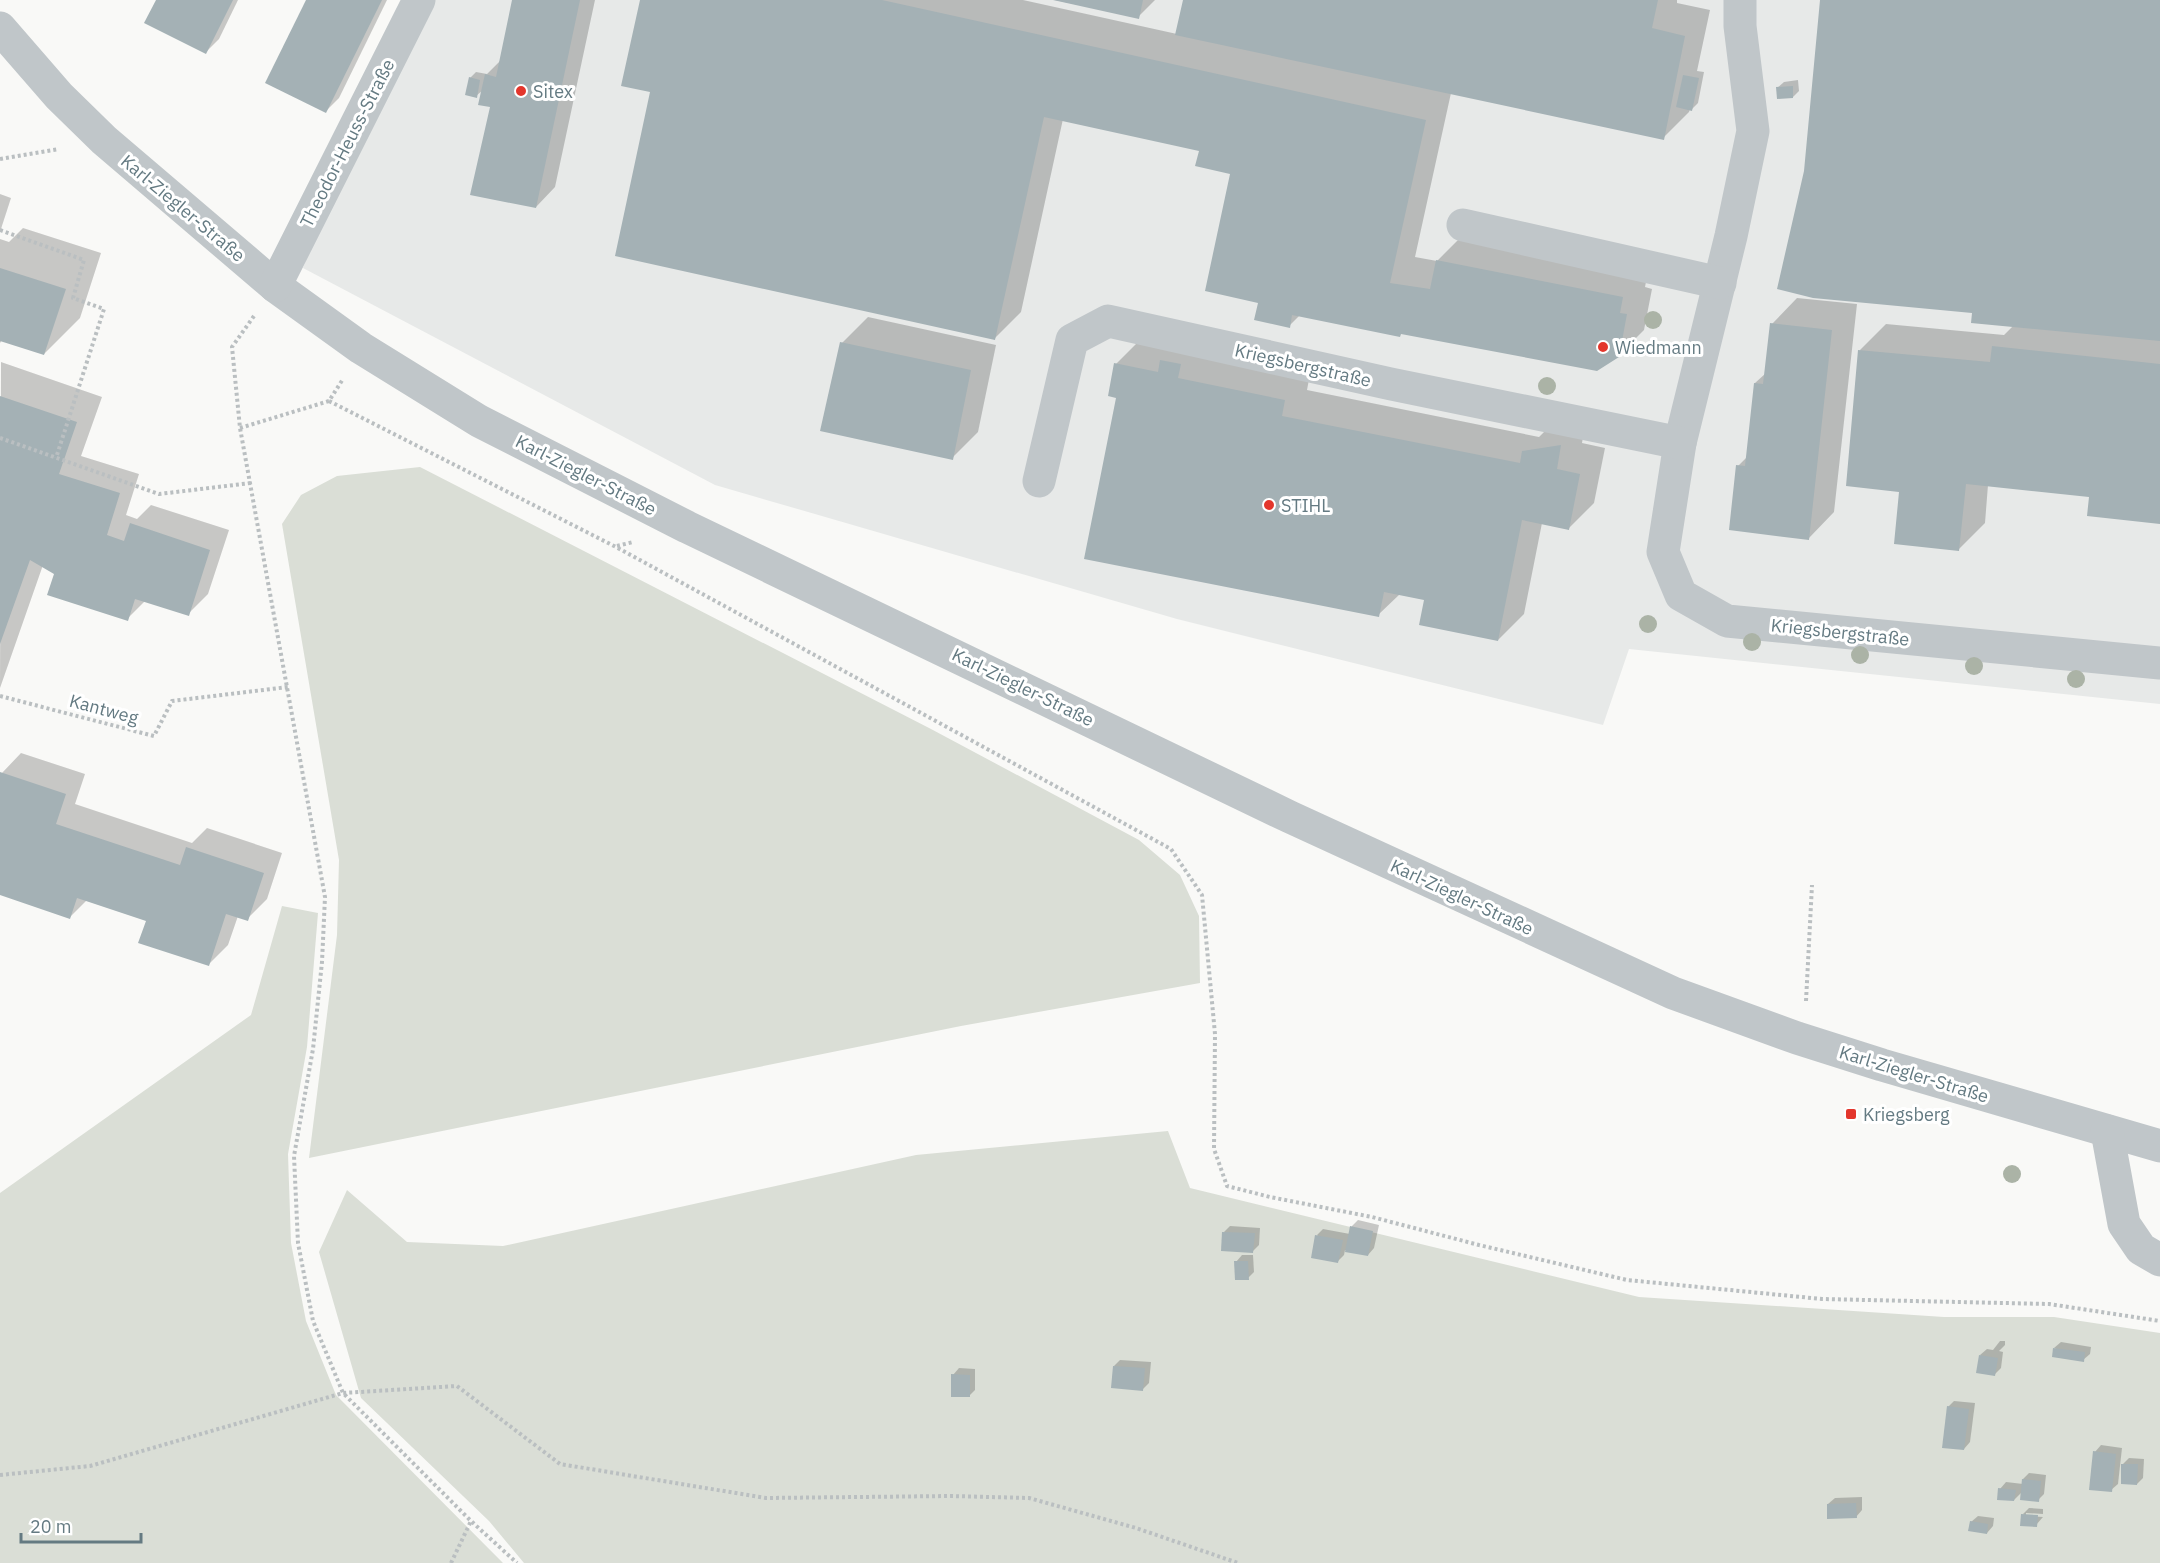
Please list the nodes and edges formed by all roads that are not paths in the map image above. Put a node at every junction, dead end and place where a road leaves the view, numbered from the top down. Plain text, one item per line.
1 (420, 0) edge
2 (1740, 0) edge
3 (0, 28) edge
4 (1463, 225) dead end
5 (1720, 283) junction
6 (275, 286) junction
7 (1680, 443) junction
8 (1039, 481) dead end
9 (2160, 663) edge
10 (2107, 1131) junction
11 (2160, 1146) edge
12 (2160, 1260) edge

1 - 6 street, Theodor-Heuss-Straße
2 - 5 street, Kriegsbergstraße
3 - 6 street, Karl-Ziegler-Straße
4 - 5 street
5 - 7 street, Kriegsbergstraße
6 - 10 street, Karl-Ziegler-Straße
7 - 8 street, Kriegsbergstraße
7 - 9 street, Kriegsbergstraße
10 - 11 street, Karl-Ziegler-Straße
10 - 12 street

